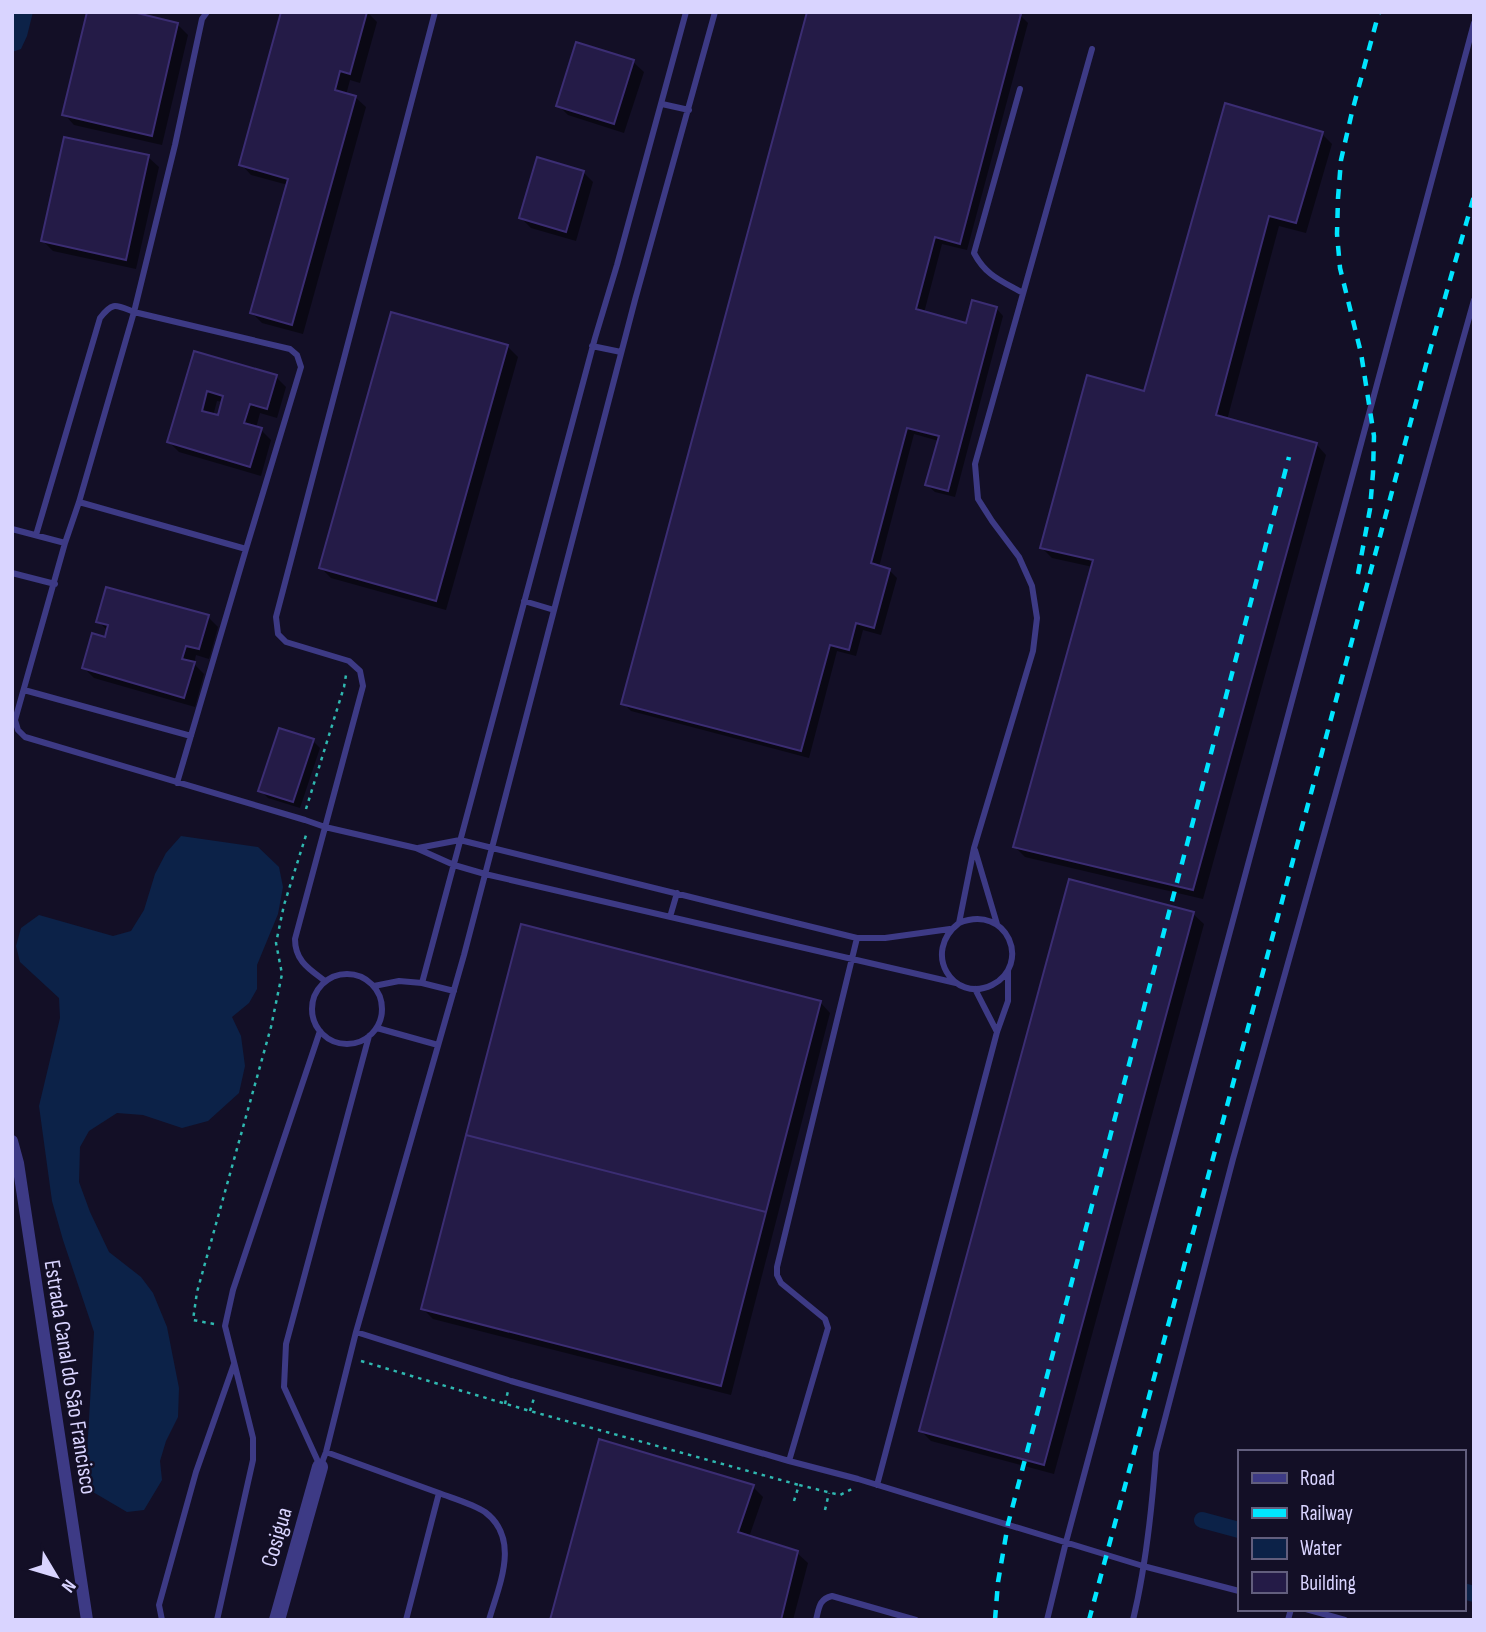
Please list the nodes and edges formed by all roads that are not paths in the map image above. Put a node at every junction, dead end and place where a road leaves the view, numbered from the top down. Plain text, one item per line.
1 (207, 12) edge
2 (435, 12) edge
3 (686, 12) edge
4 (715, 12) edge
5 (1474, 23) edge
6 (1092, 49) dead end
7 (1020, 89) dead end
8 (662, 104) junction
9 (689, 110) junction
10 (1023, 293) junction
11 (1474, 300) edge
12 (134, 312) junction
13 (592, 346) junction
14 (621, 352) junction
15 (79, 502) junction
16 (12, 529) edge
17 (36, 535) junction
18 (65, 542) junction
19 (246, 549) junction
20 (12, 573) edge
21 (55, 584) junction
22 (524, 601) junction
23 (554, 610) junction
24 (24, 690) junction
25 (191, 736) junction
26 (177, 783) junction
27 (325, 827) junction
28 (460, 840) junction
29 (492, 847) junction
30 (416, 848) junction
31 (974, 848) junction
32 (454, 865) junction
33 (485, 874) junction
34 (677, 893) junction
35 (670, 917) junction
36 (959, 923) junction
37 (997, 925) junction
38 (951, 929) junction
39 (857, 938) junction
40 (851, 959) junction
41 (1008, 970) junction
42 (325, 981) junction
43 (422, 983) junction
44 (956, 983) junction
45 (374, 986) junction
46 (975, 989) junction
47 (454, 991) junction
48 (376, 1028) junction
49 (320, 1031) junction
50 (998, 1032) junction
51 (369, 1036) junction
52 (438, 1045) junction
53 (12, 1141) edge
54 (356, 1332) junction
55 (234, 1364) junction
56 (323, 1460) junction
57 (789, 1461) junction
58 (877, 1485) junction
59 (439, 1493) junction
60 (1066, 1542) junction
61 (1143, 1566) junction
62 (1238, 1591) edge
63 (1312, 1611) edge
64 (1332, 1618) edge
65 (87, 1620) edge
66 (162, 1620) edge
67 (216, 1620) edge
68 (277, 1620) edge
69 (406, 1620) edge
70 (489, 1620) edge
71 (816, 1620) edge
72 (916, 1620) edge
73 (1047, 1620) edge
74 (1133, 1620) edge
75 (1345, 1620) edge

1 - 12 lane
2 - 27 lane
3 - 8 lane
4 - 9 lane
5 - 60 lane
6 - 10 lane
7 - 10 lane
8 - 9 lane
8 - 13 lane
9 - 14 lane
10 - 31 lane
11 - 61 lane
12 - 15 lane
12 - 17 lane
12 - 19 lane
13 - 14 lane
13 - 22 lane
14 - 23 lane
15 - 18 lane
15 - 19 lane
16 - 17 lane
17 - 18 lane
18 - 21 lane
19 - 25 lane
20 - 21 lane
21 - 24 lane
22 - 23 lane
22 - 28 lane
23 - 29 lane
24 - 25 lane
24 - 26 lane
25 - 26 lane
26 - 27 lane
27 - 30 lane
27 - 42 lane
28 - 29 lane
28 - 30 lane
28 - 32 lane
29 - 33 lane
29 - 34 lane
30 - 32 lane
31 - 36 lane
31 - 37 lane
32 - 33 lane
32 - 43 lane
33 - 35 lane
33 - 47 lane
34 - 35 lane
34 - 39 lane
35 - 40 lane
36 - 37 lane
36 - 38 lane
37 - 41 lane
38 - 39 lane
38 - 44 lane
39 - 40 lane
40 - 44 lane
40 - 57 lane
41 - 46 lane
41 - 50 lane
42 - 45 lane
42 - 49 lane
43 - 45 lane
43 - 47 lane
44 - 46 lane
45 - 48 lane
46 - 50 lane
47 - 52 lane
48 - 51 lane
48 - 52 lane
49 - 51 lane
49 - 55 lane
50 - 58 lane
51 - 56 lane
52 - 54 lane
53 - 65 street, Estrada Canal do São Francisco
54 - 56 lane
54 - 57 lane
55 - 66 lane
55 - 67 lane
56 - 59 lane
56 - 68 street, Cosigua
57 - 58 lane
58 - 60 lane
59 - 69 lane
59 - 70 lane
60 - 61 lane
60 - 73 lane
61 - 62 lane
61 - 74 lane
63 - 64 lane
64 - 75 lane
71 - 72 lane

